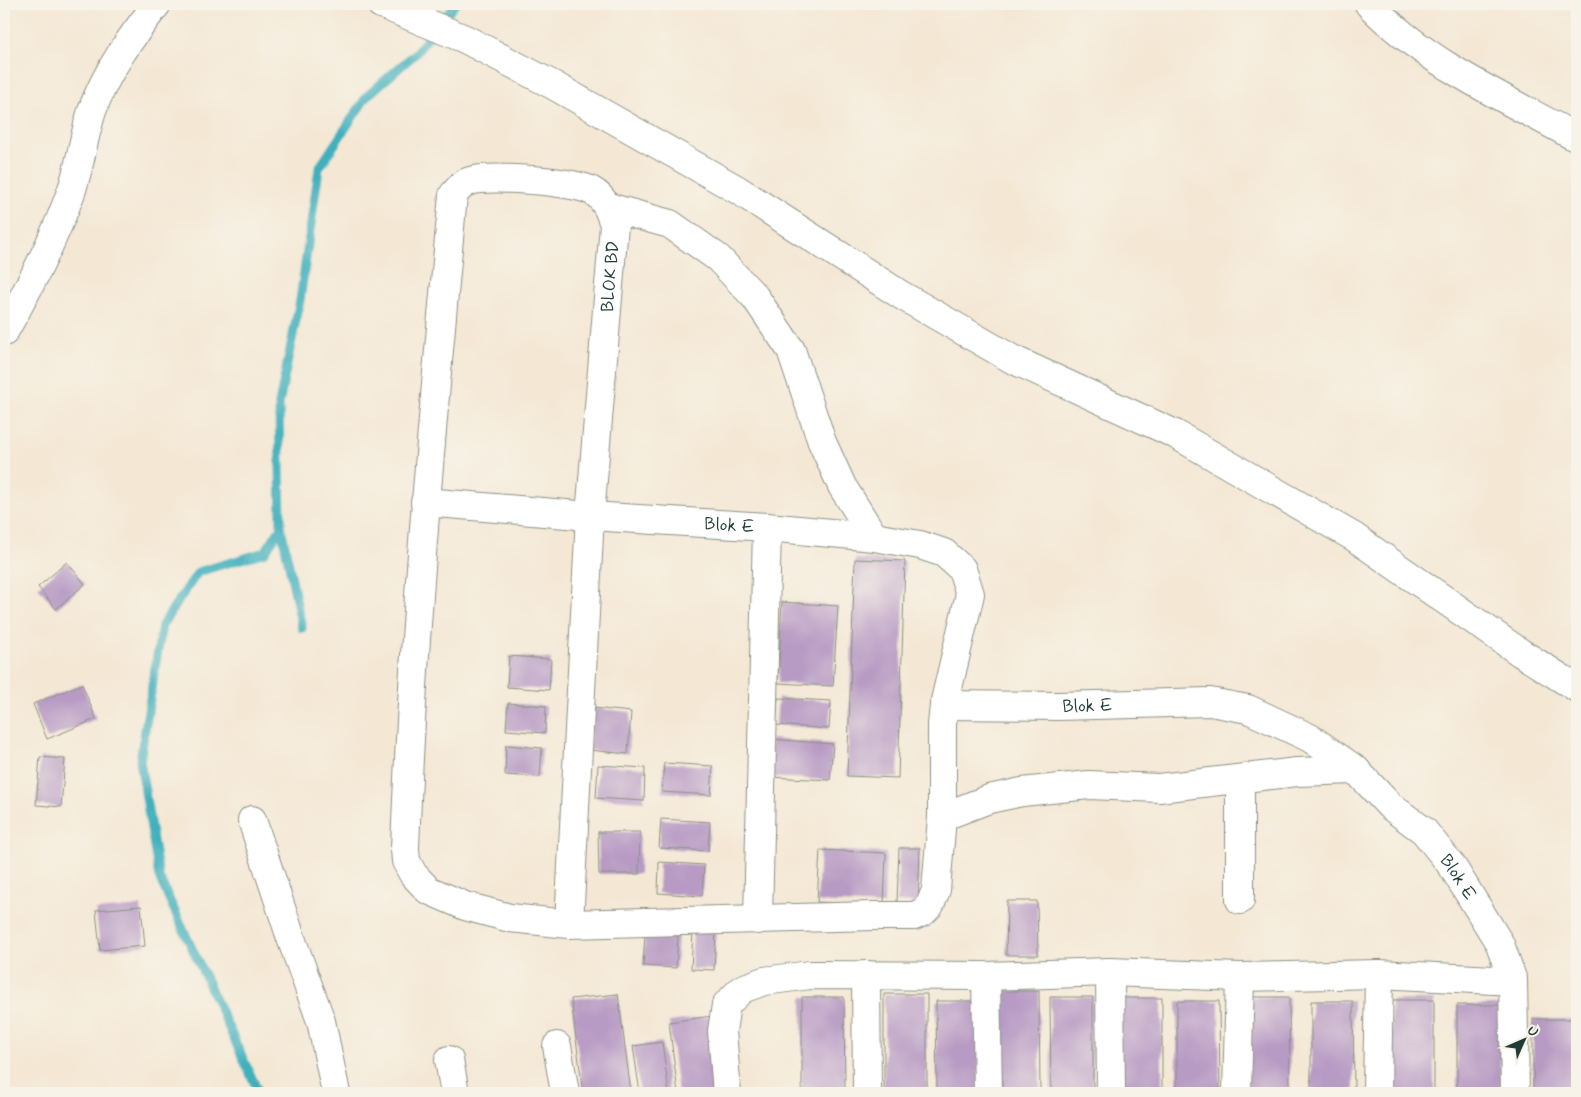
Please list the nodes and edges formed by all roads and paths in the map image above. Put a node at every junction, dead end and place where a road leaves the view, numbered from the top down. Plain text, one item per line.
1 (157, 4) edge
2 (380, 4) edge
3 (1369, 4) edge
4 (1577, 138) edge
5 (608, 207) junction
6 (4, 332) edge
7 (425, 502) junction
8 (590, 516) junction
9 (767, 527) junction
10 (874, 537) junction
11 (1577, 688) edge
12 (944, 705) junction
13 (1356, 770) junction
14 (1240, 779) junction
15 (942, 817) junction
16 (252, 820) dead end
17 (1240, 900) dead end
18 (758, 920) junction
19 (569, 924) junction
20 (1110, 972) junction
21 (1379, 974) junction
22 (866, 975) junction
23 (986, 976) junction
24 (1240, 977) junction
25 (1513, 981) junction
26 (557, 1046) dead end
27 (449, 1060) dead end
28 (336, 1093) edge
29 (455, 1093) edge
30 (565, 1093) edge
31 (727, 1093) edge
32 (867, 1093) edge
33 (988, 1093) edge
34 (1111, 1093) edge
35 (1237, 1093) edge
36 (1378, 1093) edge
37 (1515, 1093) edge

1 - 6 street
2 - 11 street
3 - 4 street
5 - 7 street
5 - 8 street, BLOK BD
5 - 10 street
7 - 8 street, Blok E
7 - 19 street
8 - 9 street, Blok E
8 - 19 street, BLOK BD
9 - 10 street, Blok E
9 - 18 street
10 - 12 street, Blok E
12 - 13 street, Blok E
12 - 15 street
13 - 14 street
13 - 25 street, Blok E
14 - 15 street
14 - 17 street
15 - 18 street
16 - 28 street
18 - 19 street
20 - 23 street
20 - 24 street
20 - 34 street
21 - 24 street
21 - 25 street
21 - 36 street
22 - 23 street
22 - 31 street
22 - 32 street
23 - 33 street
24 - 35 street
25 - 37 street, Blok E
26 - 30 street
27 - 29 street

